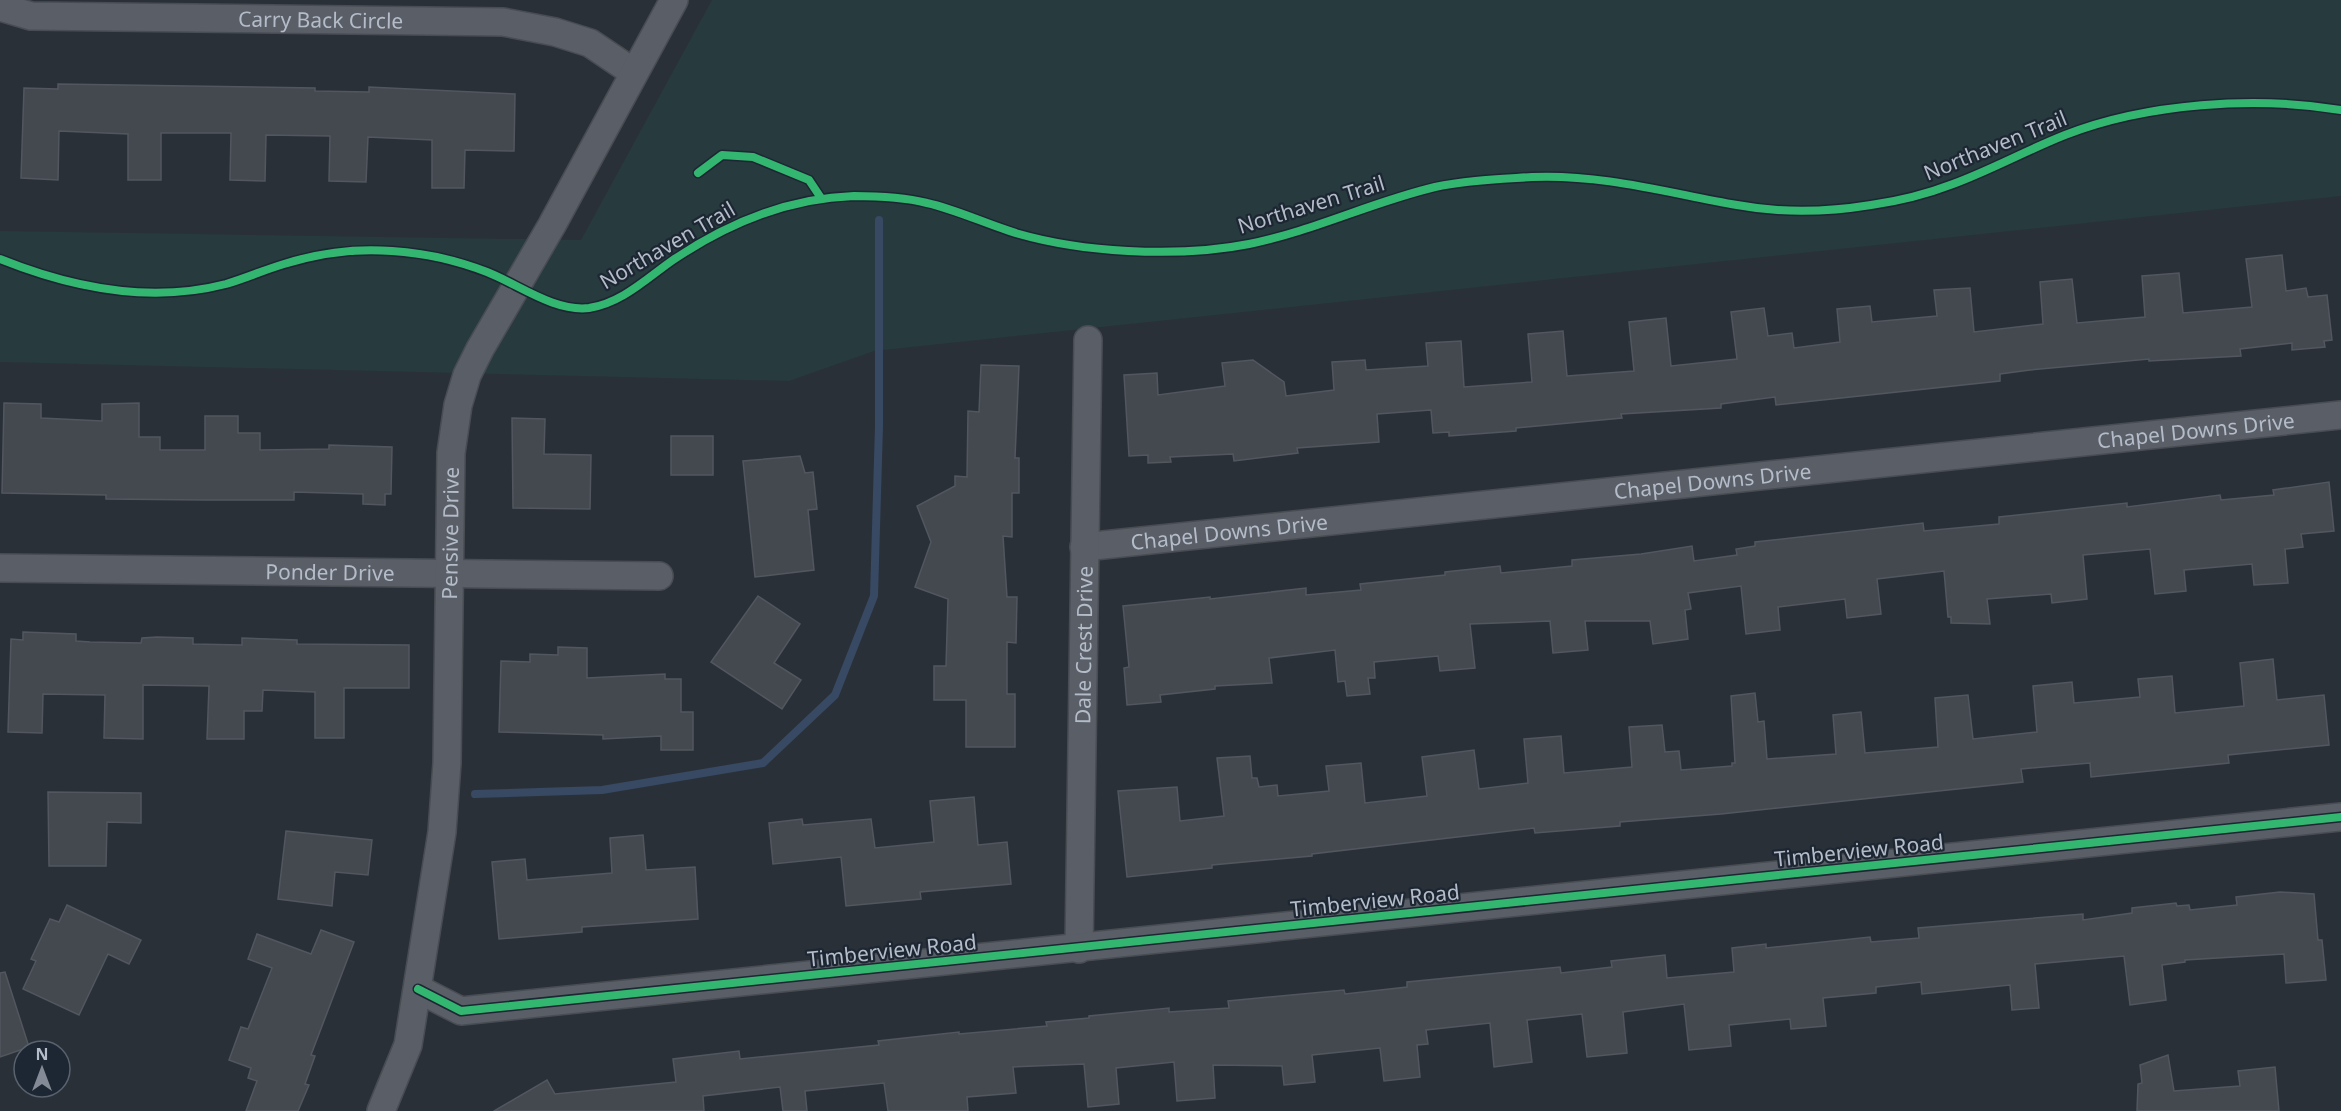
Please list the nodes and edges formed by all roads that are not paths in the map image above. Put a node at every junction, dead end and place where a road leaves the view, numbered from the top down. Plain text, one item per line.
1 (674, 0) edge
2 (0, 7) edge
3 (633, 72) junction
4 (1088, 340) dead end
5 (2341, 416) edge
6 (1084, 547) junction
7 (0, 568) edge
8 (451, 572) junction
9 (659, 576) dead end
10 (2341, 817) edge
11 (1079, 949) junction
12 (418, 989) junction
13 (381, 1111) edge

1 - 3 street, Pensive Drive
2 - 3 street, Carry Back Circle
3 - 8 street, Pensive Drive
4 - 6 street, Dale Crest Drive
5 - 6 street, Chapel Downs Drive
6 - 11 street, Dale Crest Drive
7 - 8 street, Ponder Drive
8 - 9 street, Ponder Drive
8 - 12 street, Pensive Drive
10 - 11 street, Timberview Road
11 - 12 street, Timberview Road
12 - 13 street, Pensive Drive

